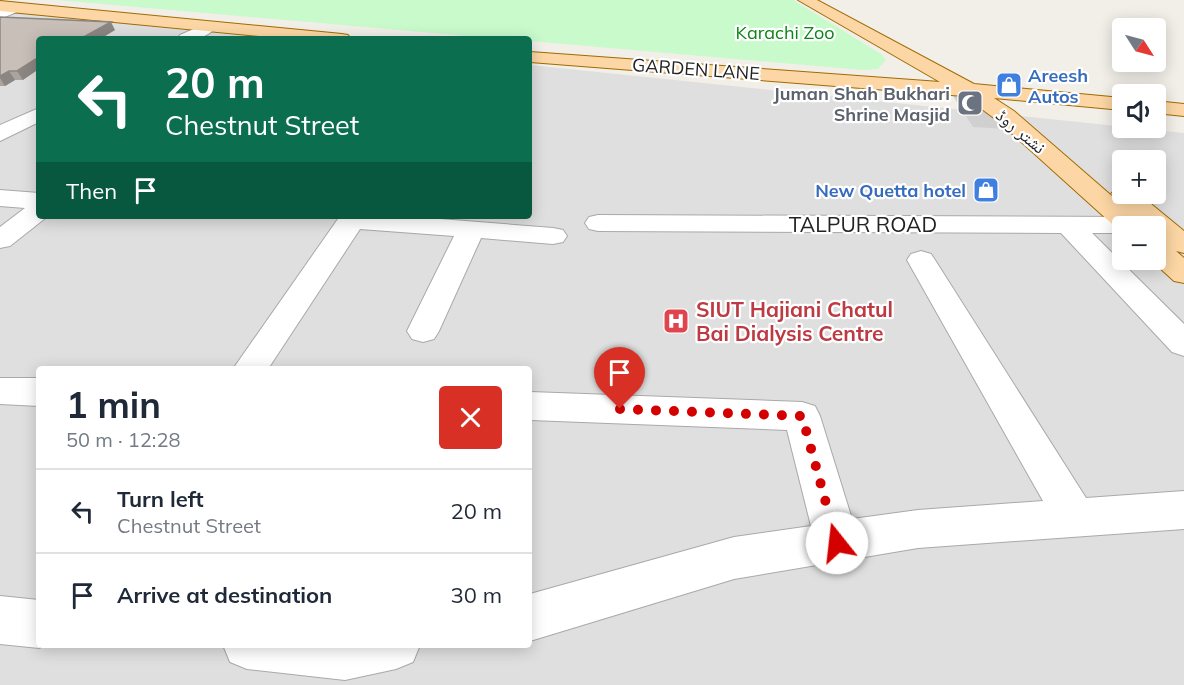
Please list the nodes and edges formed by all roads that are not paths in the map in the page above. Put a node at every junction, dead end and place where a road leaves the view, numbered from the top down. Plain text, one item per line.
1 (806, 0) edge
2 (825, 0) edge
3 (4, 9) edge
4 (207, 28) junction
5 (192, 36) edge
6 (268, 36) edge
7 (532, 57) edge
8 (969, 90) junction
9 (1005, 94) junction
10 (1112, 103) edge
11 (1166, 108) edge
12 (1184, 110) edge
13 (36, 116) edge
14 (0, 134) edge
15 (1112, 184) edge
16 (0, 198) edge
17 (36, 201) edge
18 (1136, 204) edge
19 (36, 212) edge
20 (1119, 216) edge
21 (352, 219) edge
22 (363, 219) edge
23 (598, 223) dead end
24 (1069, 225) junction
25 (1112, 226) edge
26 (471, 230) junction
27 (553, 236) dead end
28 (0, 240) edge
29 (1184, 245) edge
30 (1166, 258) edge
31 (921, 260) dead end
32 (1184, 274) edge
33 (423, 331) dead end
34 (1184, 344) edge
35 (252, 366) edge
36 (0, 391) edge
37 (36, 392) edge
38 (532, 406) edge
39 (1184, 510) edge
40 (1075, 518) junction
41 (837, 543) junction
42 (532, 617) edge
43 (0, 620) edge
44 (36, 624) edge
45 (276, 648) edge
46 (381, 648) edge

1 - 8 main road, نشتر روڈ
2 - 9 main road, نشتر روڈ
3 - 4 main road
4 - 5 street
4 - 6 main road
7 - 8 main road, GARDEN LANE
8 - 9 main road, GARDEN LANE
8 - 20 main road, نشتر روڈ
9 - 10 main road, GARDEN LANE
9 - 15 main road, نشتر روڈ
11 - 12 main road
13 - 14 street
16 - 17 street
18 - 29 main road, نشتر روڈ
19 - 28 street
21 - 35 street
22 - 26 street
23 - 24 street, TALPUR ROAD
24 - 25 street, TALPUR ROAD
24 - 34 street
26 - 27 street
26 - 33 street
30 - 32 main road
31 - 40 street
36 - 37 street
38 - 41 street
39 - 40 street
40 - 41 street
41 - 42 street
43 - 44 street
45 - 46 street

